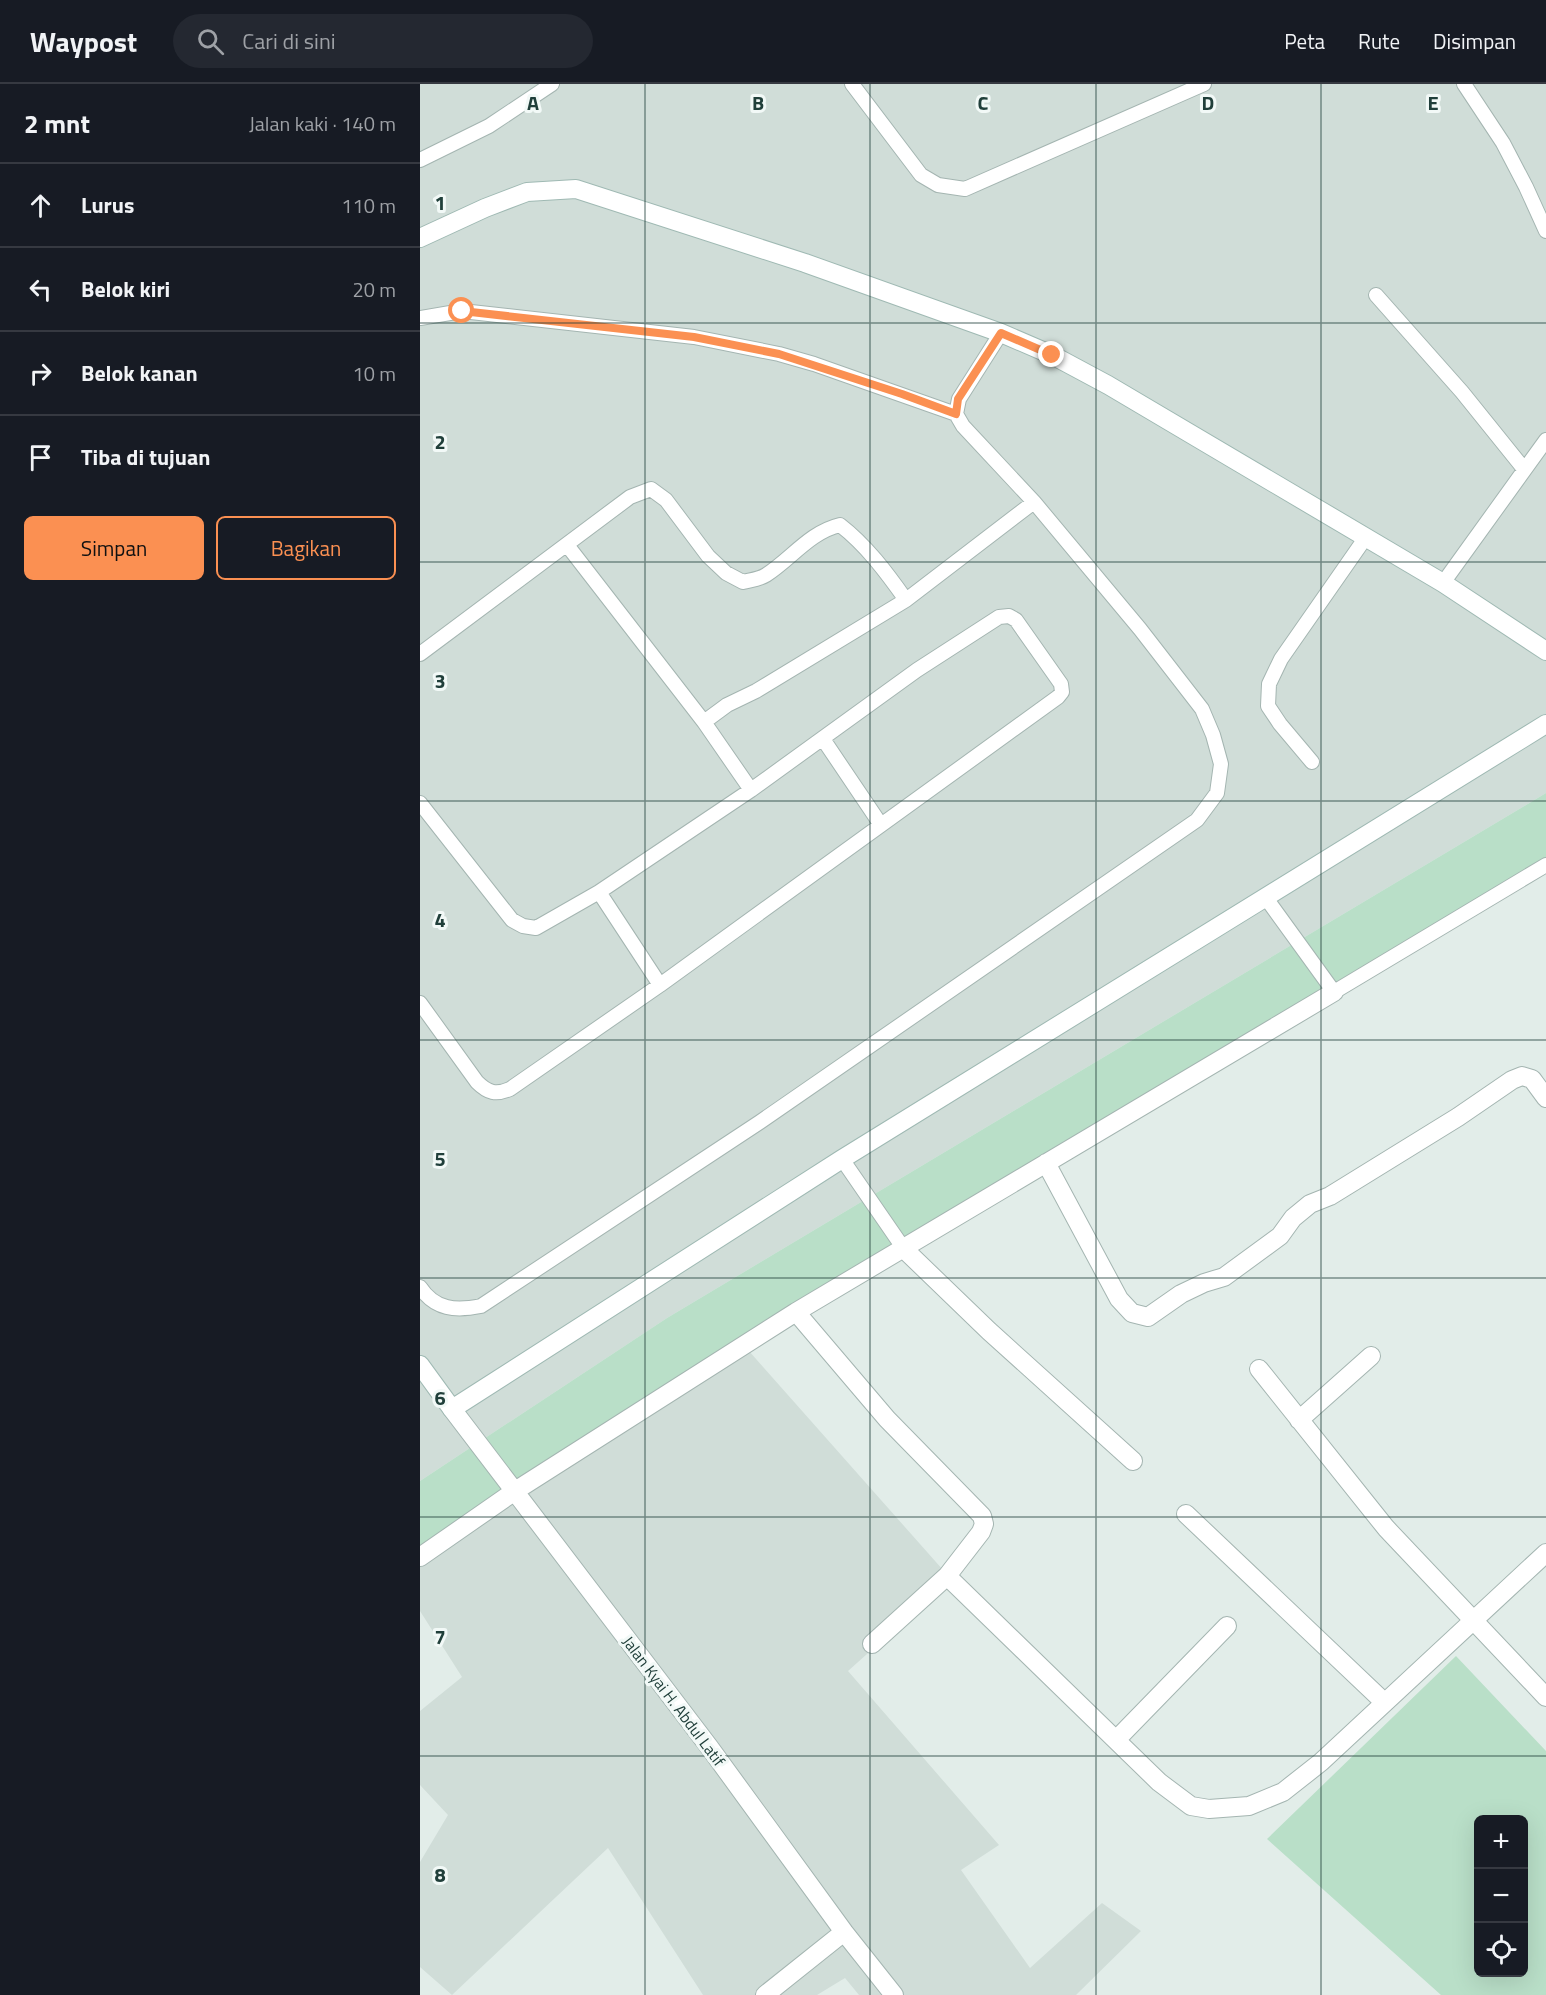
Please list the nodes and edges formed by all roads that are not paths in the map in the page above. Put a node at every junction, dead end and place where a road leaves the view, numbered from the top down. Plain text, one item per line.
1 (552, 84) edge
2 (852, 84) edge
3 (1204, 84) edge
4 (1464, 84) edge
5 (420, 160) edge
6 (1546, 231) edge
7 (420, 238) edge
8 (1376, 295) dead end
9 (420, 318) edge
10 (1001, 333) junction
11 (956, 414) junction
12 (1546, 440) edge
13 (1524, 469) junction
14 (1034, 502) junction
15 (1366, 537) junction
16 (567, 545) junction
17 (1443, 583) junction
18 (906, 600) junction
19 (1546, 651) edge
20 (420, 654) edge
21 (704, 722) junction
22 (1546, 724) edge
23 (823, 739) junction
24 (1312, 762) dead end
25 (751, 790) junction
26 (421, 806) edge
27 (881, 825) junction
28 (1546, 865) edge
29 (599, 892) junction
30 (1266, 898) junction
31 (660, 985) junction
32 (1335, 992) junction
33 (420, 1003) edge
34 (1546, 1098) edge
35 (842, 1159) junction
36 (1046, 1163) junction
37 (904, 1249) junction
38 (420, 1287) edge
39 (796, 1312) junction
40 (1371, 1356) dead end
41 (420, 1365) edge
42 (1259, 1369) dead end
43 (452, 1409) junction
44 (1299, 1420) junction
45 (1133, 1461) dead end
46 (515, 1491) junction
47 (1186, 1514) dead end
48 (1546, 1553) edge
49 (420, 1557) edge
50 (946, 1576) junction
51 (1474, 1621) junction
52 (1227, 1626) dead end
53 (872, 1644) dead end
54 (1546, 1697) edge
55 (1384, 1702) junction
56 (1116, 1740) junction
57 (844, 1932) junction
58 (765, 1995) edge
59 (894, 1995) edge

1 - 5 lane
2 - 3 lane
4 - 6 lane
7 - 10 street
8 - 13 lane
9 - 11 lane
10 - 11 lane
10 - 15 street
11 - 14 lane
12 - 13 lane
13 - 17 lane
14 - 18 lane
14 - 38 lane
15 - 17 street
15 - 24 lane
16 - 18 lane
16 - 20 lane
16 - 21 lane
17 - 19 street
18 - 21 lane
21 - 25 lane
22 - 30 street
23 - 25 lane
23 - 27 lane
23 - 27 lane
25 - 29 lane
26 - 29 lane
27 - 31 lane
28 - 32 lane
29 - 31 lane
30 - 32 lane
30 - 35 street
31 - 33 lane
32 - 36 street
34 - 36 street
35 - 37 lane
35 - 43 street
36 - 37 street
37 - 39 street
37 - 45 street
39 - 46 street
39 - 50 street
40 - 44 street
41 - 43 street, Jalan Kyai H. Abdul Latif
42 - 44 street
43 - 46 street, Jalan Kyai H. Abdul Latif
44 - 51 street
46 - 49 street
46 - 57 street, Jalan Kyai H. Abdul Latif
47 - 55 street
48 - 51 street
50 - 53 street
50 - 56 street
51 - 54 street
51 - 55 street
52 - 56 street
55 - 56 street
57 - 58 street
57 - 59 street, Jalan Kyai H. Abdul Latif

